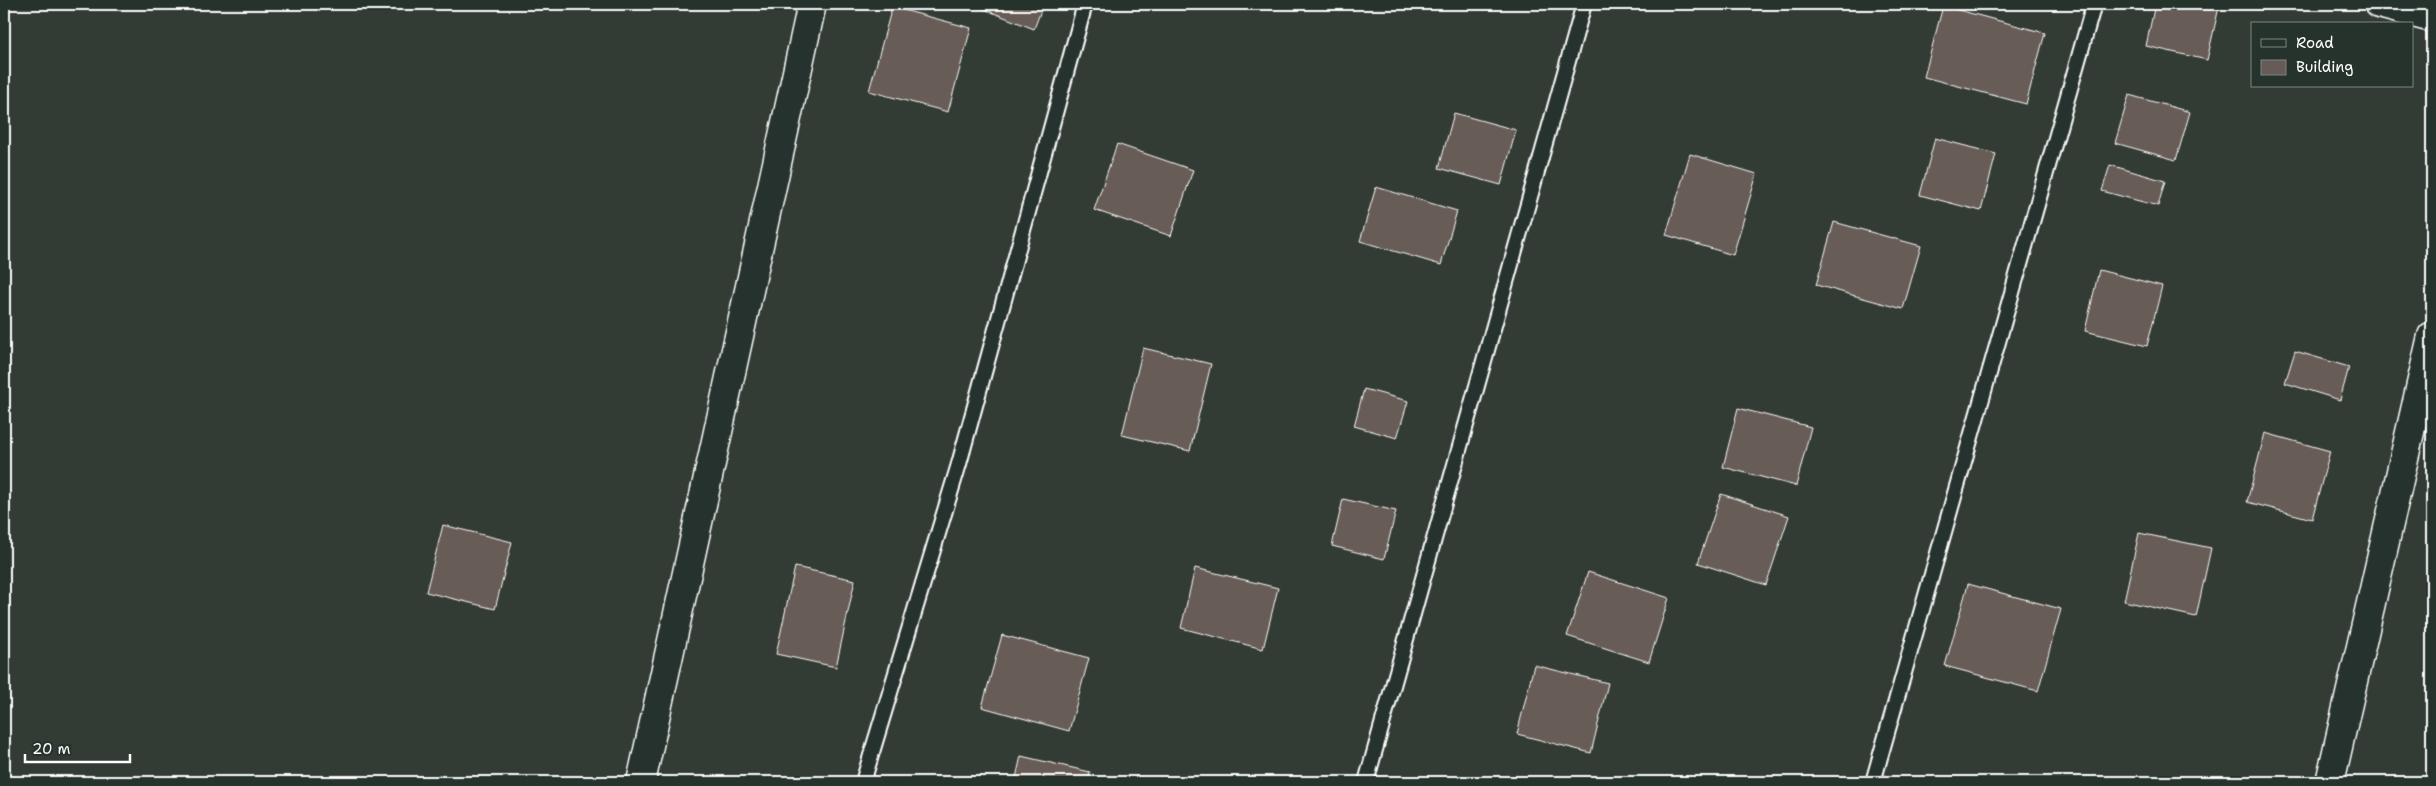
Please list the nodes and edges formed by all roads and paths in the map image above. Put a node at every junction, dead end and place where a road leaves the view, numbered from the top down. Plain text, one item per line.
1 (812, 4) edge
2 (1085, 4) edge
3 (1584, 4) edge
4 (2094, 4) edge
5 (2380, 4) edge
6 (2432, 18) edge
7 (2432, 336) edge
8 (641, 782) edge
9 (863, 782) edge
10 (1366, 782) edge
11 (1873, 782) edge
12 (2330, 782) edge

1 - 8 street
2 - 9 lane
3 - 10 lane
4 - 11 lane
5 - 6 street
7 - 12 street

